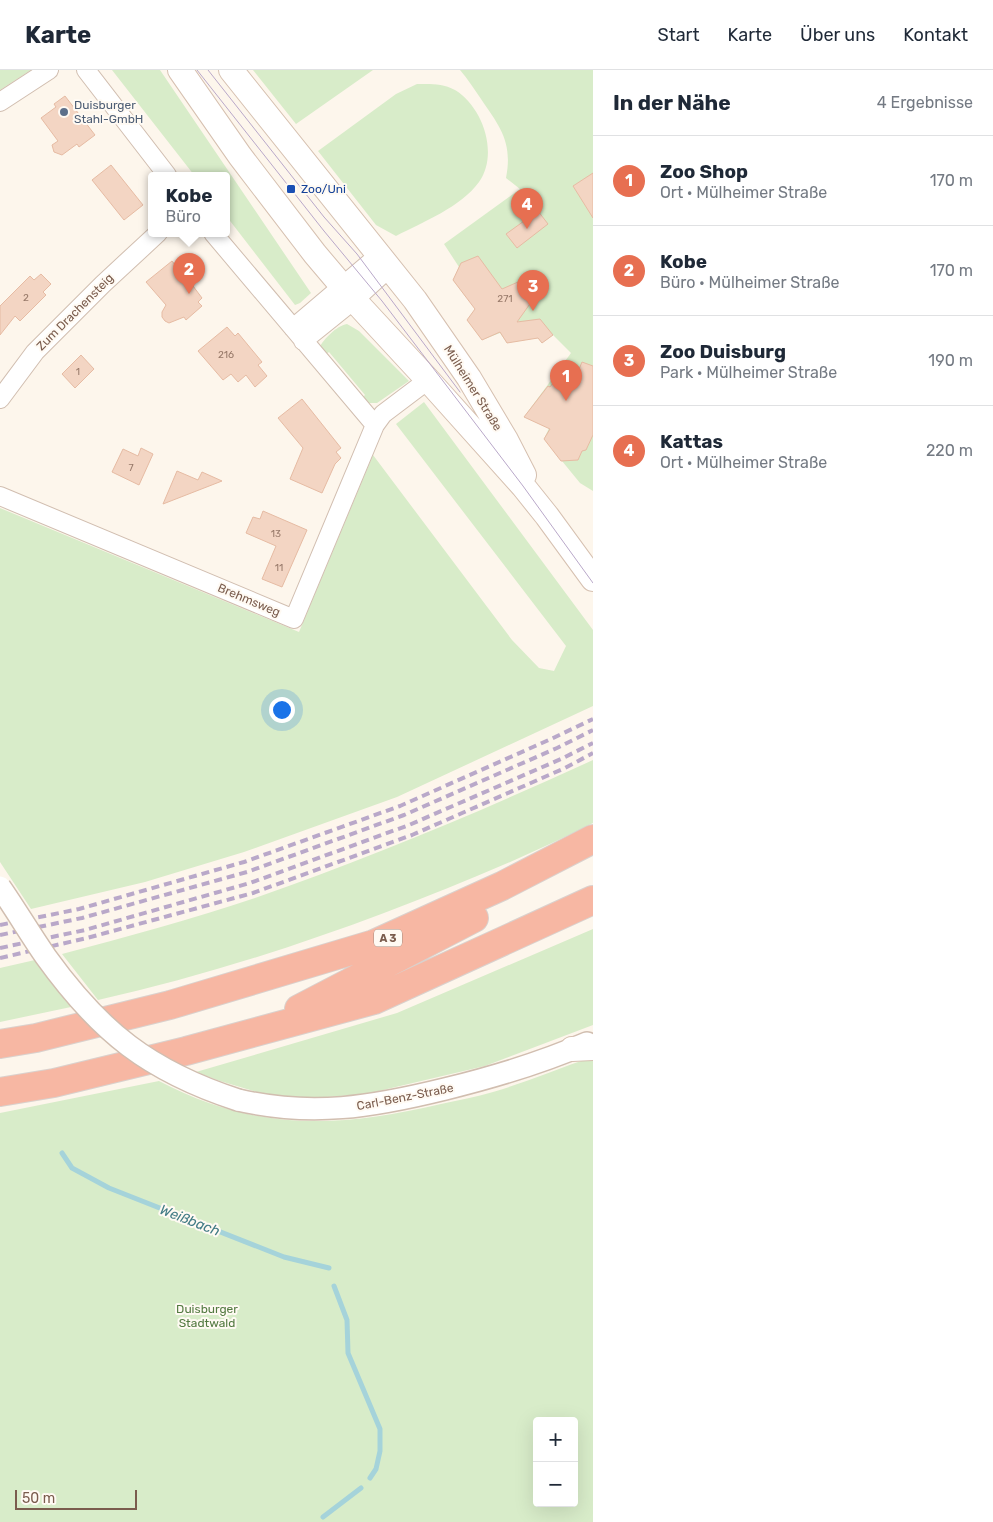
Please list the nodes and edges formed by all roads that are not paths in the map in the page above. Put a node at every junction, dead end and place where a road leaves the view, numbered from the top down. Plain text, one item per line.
1 (49, 70) edge
2 (86, 70) edge
3 (180, 70) edge
4 (230, 70) edge
5 (0, 102) edge
6 (165, 172) edge
7 (154, 237) edge
8 (216, 237) edge
9 (384, 261) junction
10 (348, 293) junction
11 (298, 334) junction
12 (428, 380) junction
13 (0, 399) edge
14 (375, 425) junction
15 (0, 496) edge
16 (547, 516) junction
17 (593, 579) edge
18 (593, 839) edge
19 (593, 857) edge
20 (0, 886) edge
21 (593, 900) edge
22 (258, 1031) junction
23 (0, 1044) edge
24 (586, 1046) edge
25 (0, 1092) edge

1 - 5 street
2 - 6 street
3 - 10 main road, Mülheimer Straße
4 - 9 main road, Mülheimer Straße
7 - 13 street, Zum Drachensteig
8 - 11 street
9 - 10 street
9 - 16 main road, Mülheimer Straße
10 - 11 street
10 - 12 main road, Mülheimer Straße
11 - 14 street
12 - 14 street, Brehmsweg
12 - 16 main road, Mülheimer Straße
14 - 15 street, Brehmsweg
16 - 17 main road, Mülheimer Straße
18 - 23 highway, A 3
19 - 22 highway, A 3
20 - 24 street, Carl-Benz-Straße, bridge
21 - 22 highway
22 - 25 highway, A 3

